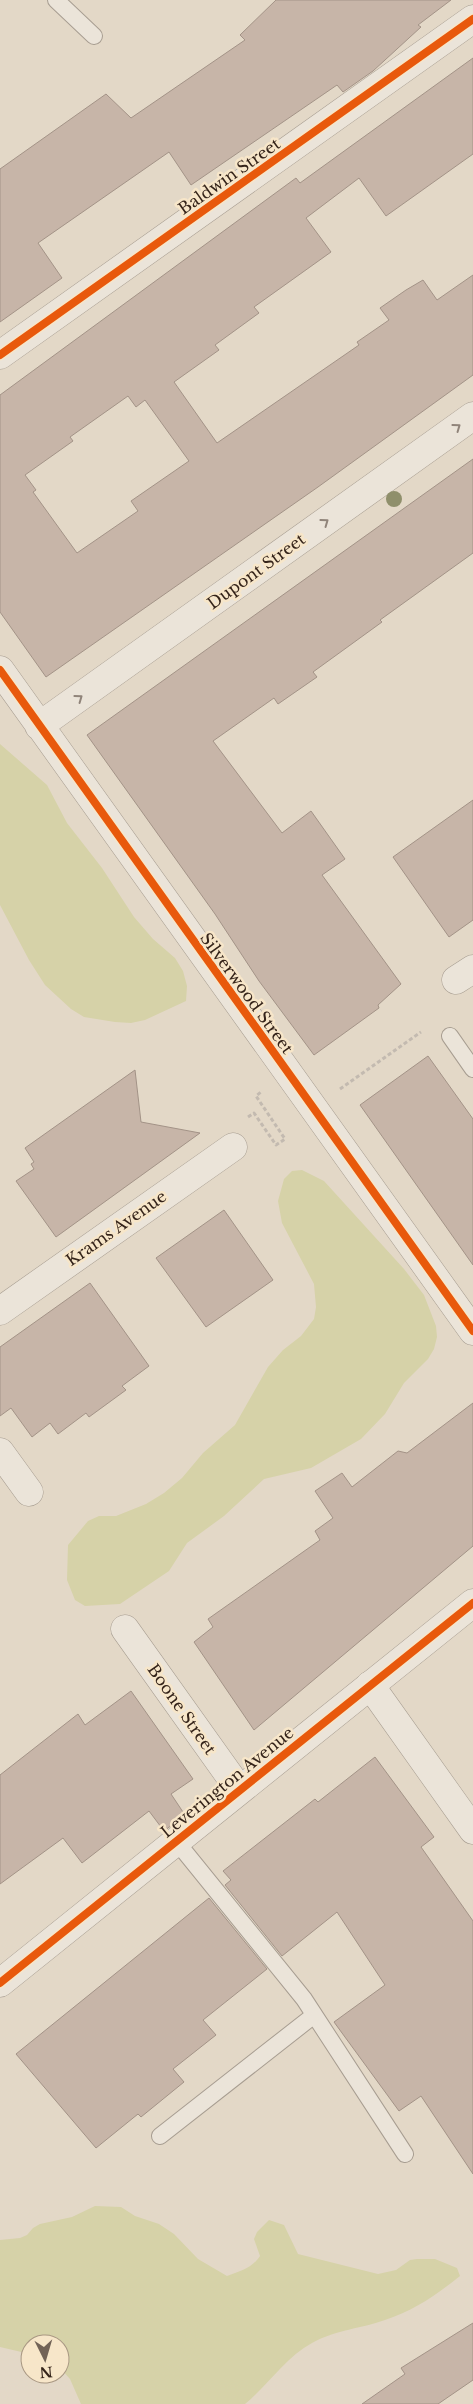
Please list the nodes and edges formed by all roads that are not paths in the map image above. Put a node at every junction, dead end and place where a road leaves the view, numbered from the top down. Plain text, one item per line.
1 (56, 0) edge
2 (473, 19) edge
3 (94, 36) dead end
4 (0, 355) edge
5 (473, 416) edge
6 (0, 670) edge
7 (39, 726) junction
8 (450, 1036) dead end
9 (473, 1069) edge
10 (232, 1147) dead end
11 (0, 1311) edge
12 (473, 1331) edge
13 (0, 1452) edge
14 (29, 1492) dead end
15 (473, 1603) edge
16 (125, 1629) dead end
17 (370, 1685) junction
18 (239, 1789) junction
19 (473, 1830) edge
20 (176, 1841) junction
21 (0, 1983) edge
22 (313, 2016) junction
23 (160, 2136) dead end
24 (405, 2154) dead end

1 - 3 lane
2 - 4 street, Baldwin Street
7 -> 5 street, Dupont Street
6 - 7 street, Silverwood Street
7 - 12 street, Silverwood Street
8 - 9 lane
10 - 11 street, Krams Avenue
13 - 14 street
15 - 17 street, Leverington Avenue
16 - 18 street, Boone Street
17 - 18 street, Leverington Avenue
17 - 19 street
18 - 20 street, Leverington Avenue
20 - 21 street, Leverington Avenue
20 - 22 lane
22 - 23 lane
22 - 24 lane

